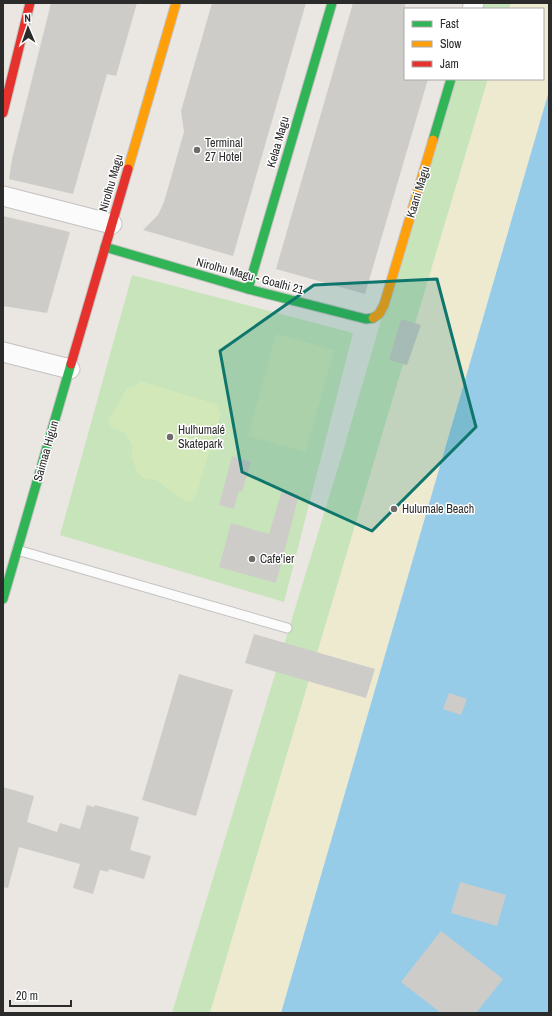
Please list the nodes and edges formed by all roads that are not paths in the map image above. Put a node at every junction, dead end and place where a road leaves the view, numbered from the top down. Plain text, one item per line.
1 (30, 3) edge
2 (176, 3) edge
3 (332, 3) edge
4 (8, 67) edge
5 (451, 80) edge
6 (3, 113) edge
7 (3, 196) edge
8 (112, 224) junction
9 (105, 247) junction
10 (248, 288) junction
11 (384, 306) joint
12 (3, 352) edge
13 (70, 369) junction
14 (17, 550) junction
15 (3, 599) edge
16 (287, 628) dead end

1 - 4 street
2 - 8 street, Nirolhu Magu
3 - 10 street, Kelaa Magu
4 - 6 street
5 - 11 street, Kaani Magu
7 - 8 street
8 - 9 street, Nirolhu Magu
9 - 10 street, Nirolhu Magu - Goalhi 21
9 - 13 street, Nirolhu Magu
10 - 11 street, Nirolhu Magu - Goalhi 21
12 - 13 street
13 - 14 street, Saimaa Higun
14 - 15 street, Saimaa Higun
14 - 16 lane

